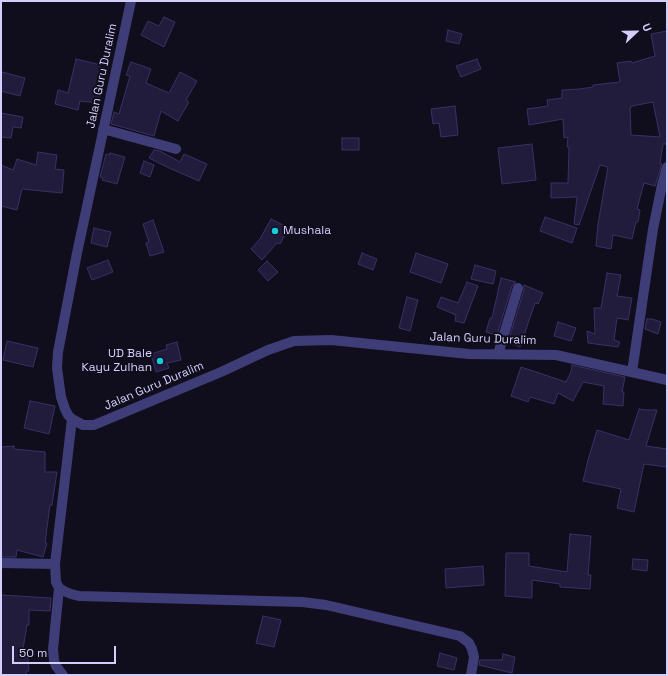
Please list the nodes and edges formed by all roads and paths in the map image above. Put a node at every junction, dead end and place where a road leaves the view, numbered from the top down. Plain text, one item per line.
1 (131, 1) edge
2 (103, 129) junction
3 (176, 149) dead end
4 (667, 167) edge
5 (518, 288) dead end
6 (498, 354) junction
7 (632, 372) junction
8 (667, 380) edge
9 (72, 419) junction
10 (1, 563) edge
11 (55, 564) junction
12 (59, 588) junction
13 (63, 675) edge
14 (472, 675) edge

1 - 2 street, Jalan Guru Duralim
2 - 3 street
2 - 9 street, Jalan Guru Duralim
4 - 7 street
5 - 6 street
6 - 7 street, Jalan Guru Duralim
6 - 9 street, Jalan Guru Duralim
7 - 8 street, Jalan Guru Duralim
9 - 11 street
10 - 11 street
11 - 12 street
12 - 13 street
12 - 14 street

